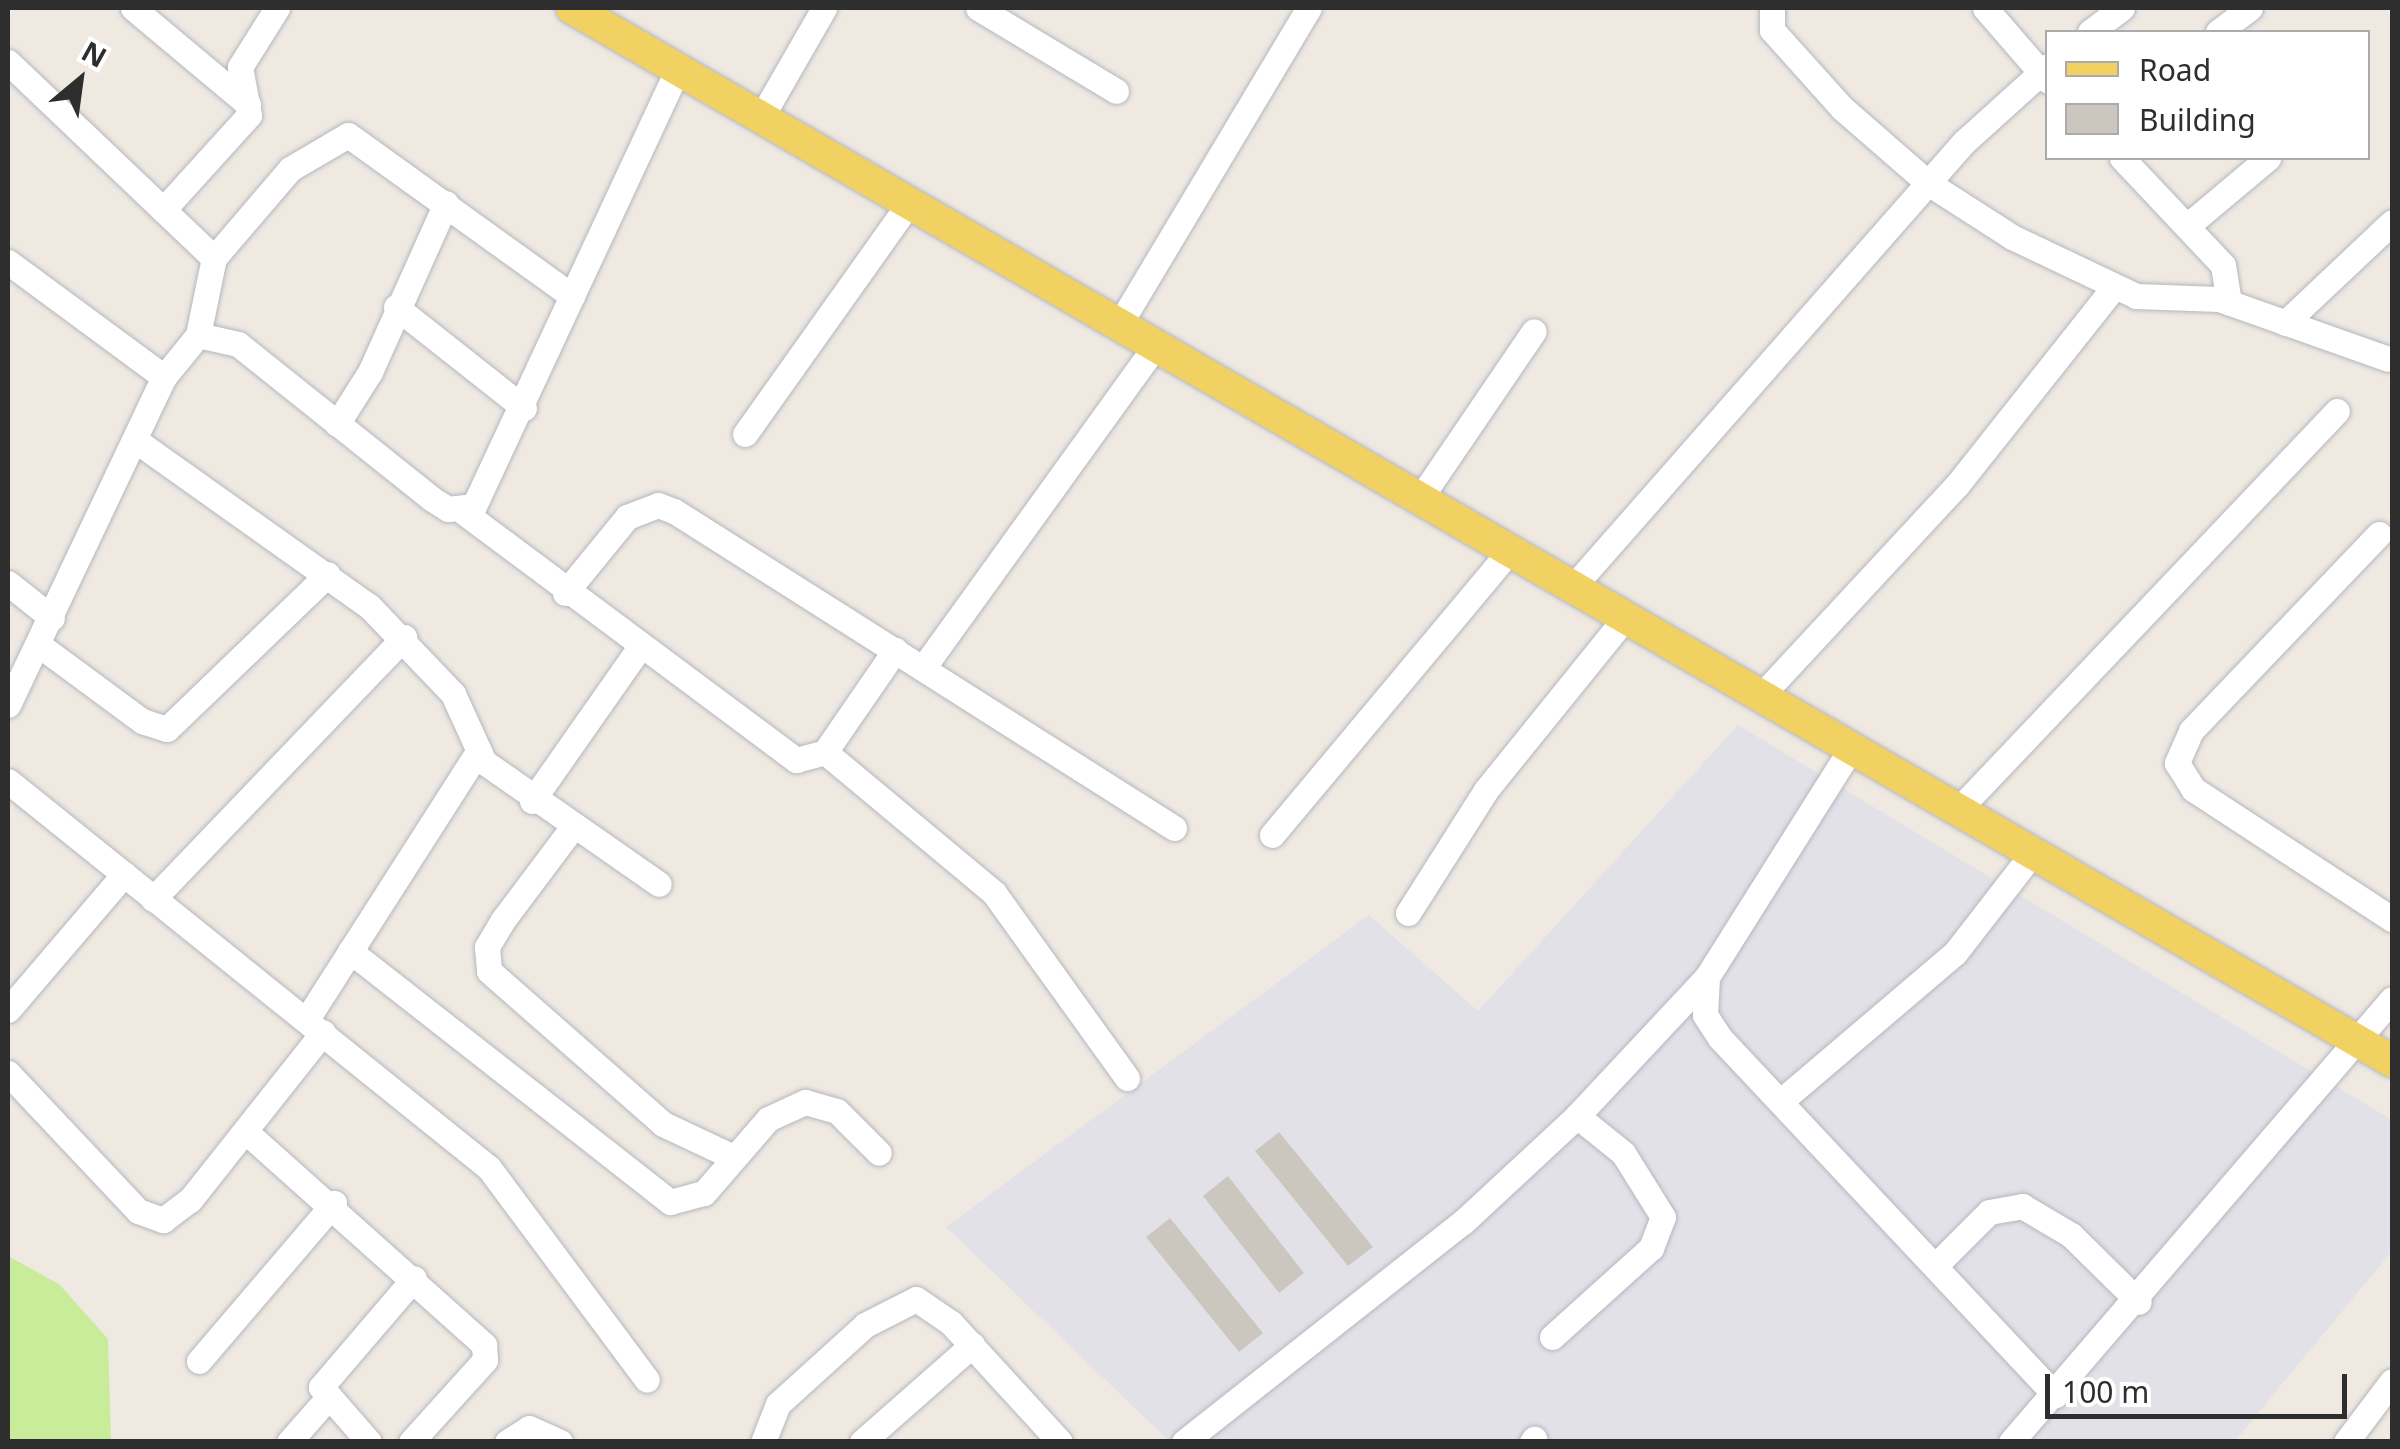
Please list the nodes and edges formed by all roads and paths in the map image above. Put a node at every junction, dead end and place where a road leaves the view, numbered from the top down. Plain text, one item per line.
1 (133, 8) edge
2 (277, 8) edge
3 (572, 8) edge
4 (824, 8) edge
5 (978, 8) edge
6 (1309, 8) edge
7 (1772, 8) edge
8 (1984, 8) edge
9 (2122, 8) edge
10 (2250, 8) edge
11 (2093, 30) edge
12 (2221, 30) edge
13 (680, 66) junction
14 (10, 73) edge
15 (2045, 73) edge
16 (1116, 91) dead end
17 (252, 106) junction
18 (762, 116) junction
19 (2124, 160) edge
20 (2266, 160) edge
21 (1928, 183) junction
22 (446, 203) junction
23 (910, 203) junction
24 (164, 210) junction
25 (2392, 222) edge
26 (2187, 226) junction
27 (214, 258) junction
28 (8, 262) edge
29 (2114, 288) junction
30 (572, 296) junction
31 (2229, 304) junction
32 (396, 307) junction
33 (2285, 323) junction
34 (1119, 326) junction
35 (1534, 331) dead end
36 (198, 335) junction
37 (1154, 346) junction
38 (2388, 359) dead end
39 (164, 377) junction
40 (524, 408) junction
41 (2336, 412) dead end
42 (337, 424) junction
43 (745, 434) dead end
44 (135, 440) junction
45 (1419, 500) junction
46 (462, 511) junction
47 (2378, 534) dead end
48 (1509, 552) junction
49 (328, 574) junction
50 (8, 584) edge
51 (1572, 588) junction
52 (566, 593) junction
53 (52, 618) junction
54 (1624, 619) junction
55 (404, 637) junction
56 (39, 644) junction
57 (639, 648) junction
58 (895, 650) junction
59 (924, 668) junction
60 (1759, 698) junction
61 (8, 705) edge
62 (479, 750) junction
63 (1850, 750) junction
64 (825, 752) junction
65 (8, 782) edge
66 (532, 801) junction
67 (1956, 812) junction
68 (572, 828) junction
69 (1174, 828) dead end
70 (1272, 836) dead end
71 (2031, 856) junction
72 (124, 874) junction
73 (659, 884) dead end
74 (154, 899) junction
75 (1408, 913) dead end
76 (2392, 918) edge
77 (350, 951) junction
78 (1707, 977) junction
79 (2392, 999) edge
80 (8, 1010) edge
81 (315, 1026) junction
82 (2359, 1042) junction
83 (2392, 1061) edge
84 (8, 1072) edge
85 (1128, 1078) dead end
86 (1781, 1102) junction
87 (1578, 1116) junction
88 (246, 1131) junction
89 (879, 1153) dead end
90 (732, 1158) junction
91 (334, 1203) junction
92 (1936, 1265) junction
93 (414, 1278) junction
94 (2139, 1302) junction
95 (1552, 1336) dead end
96 (972, 1345) junction
97 (199, 1361) dead end
98 (648, 1380) dead end
99 (2392, 1381) edge
100 (2055, 1395) junction
101 (326, 1400) junction
102 (1195, 1438) edge
103 (289, 1442) edge
104 (369, 1442) edge
105 (411, 1442) edge
106 (507, 1442) edge
107 (560, 1442) edge
108 (764, 1442) edge
109 (862, 1442) edge
110 (1060, 1442) edge
111 (2011, 1442) edge
112 (2346, 1442) edge

1 - 17 street
2 - 17 street
3 - 13 main road
4 - 18 street
5 - 16 street
6 - 34 street
7 - 21 street
8 - 15 street
9 - 11 street
10 - 12 street
13 - 18 main road
13 - 30 street
14 - 24 street
15 - 21 street
17 - 24 street
18 - 23 main road
19 - 26 street
20 - 26 street
21 - 29 street
21 - 51 street
22 - 27 street
22 - 30 street
22 - 32 street
23 - 34 main road
23 - 43 street
24 - 27 street
25 - 33 street
26 - 31 street
27 - 36 street
28 - 39 street
29 - 31 street
29 - 60 street
30 - 40 street
31 - 33 street
32 - 40 street
32 - 42 street
33 - 38 street
34 - 37 main road
35 - 45 street
36 - 39 street
36 - 42 street
37 - 45 main road
37 - 59 street
39 - 44 street
40 - 46 street
41 - 67 street
42 - 46 street
44 - 49 street
44 - 53 street
45 - 48 main road
46 - 52 street
47 - 76 street
48 - 51 main road
48 - 70 street
49 - 55 street
49 - 56 street
50 - 53 street
51 - 54 main road
52 - 57 street
52 - 58 street
53 - 56 street
54 - 60 main road
54 - 75 street
55 - 62 street
55 - 74 street
56 - 61 street
57 - 64 street
57 - 66 street
58 - 59 street
58 - 64 street
59 - 69 street
60 - 63 main road
62 - 66 street
62 - 77 street
63 - 67 main road
63 - 78 street
64 - 85 street
65 - 72 street
66 - 68 street
67 - 71 main road
68 - 73 street
68 - 90 street
71 - 82 main road
71 - 86 street
72 - 74 street
72 - 80 street
74 - 81 street
77 - 81 street
77 - 90 street
78 - 86 street
78 - 87 street
79 - 82 street
81 - 88 street
81 - 98 street
82 - 83 main road
82 - 94 street
84 - 88 street
86 - 92 street
87 - 95 street
87 - 102 street
88 - 91 street
89 - 90 street
91 - 93 street
91 - 97 street
92 - 94 street
92 - 100 street
93 - 101 street
93 - 105 street
94 - 100 street
96 - 108 street
96 - 109 street
96 - 110 street
99 - 112 street
100 - 111 street
101 - 103 street
101 - 104 street
106 - 107 street

